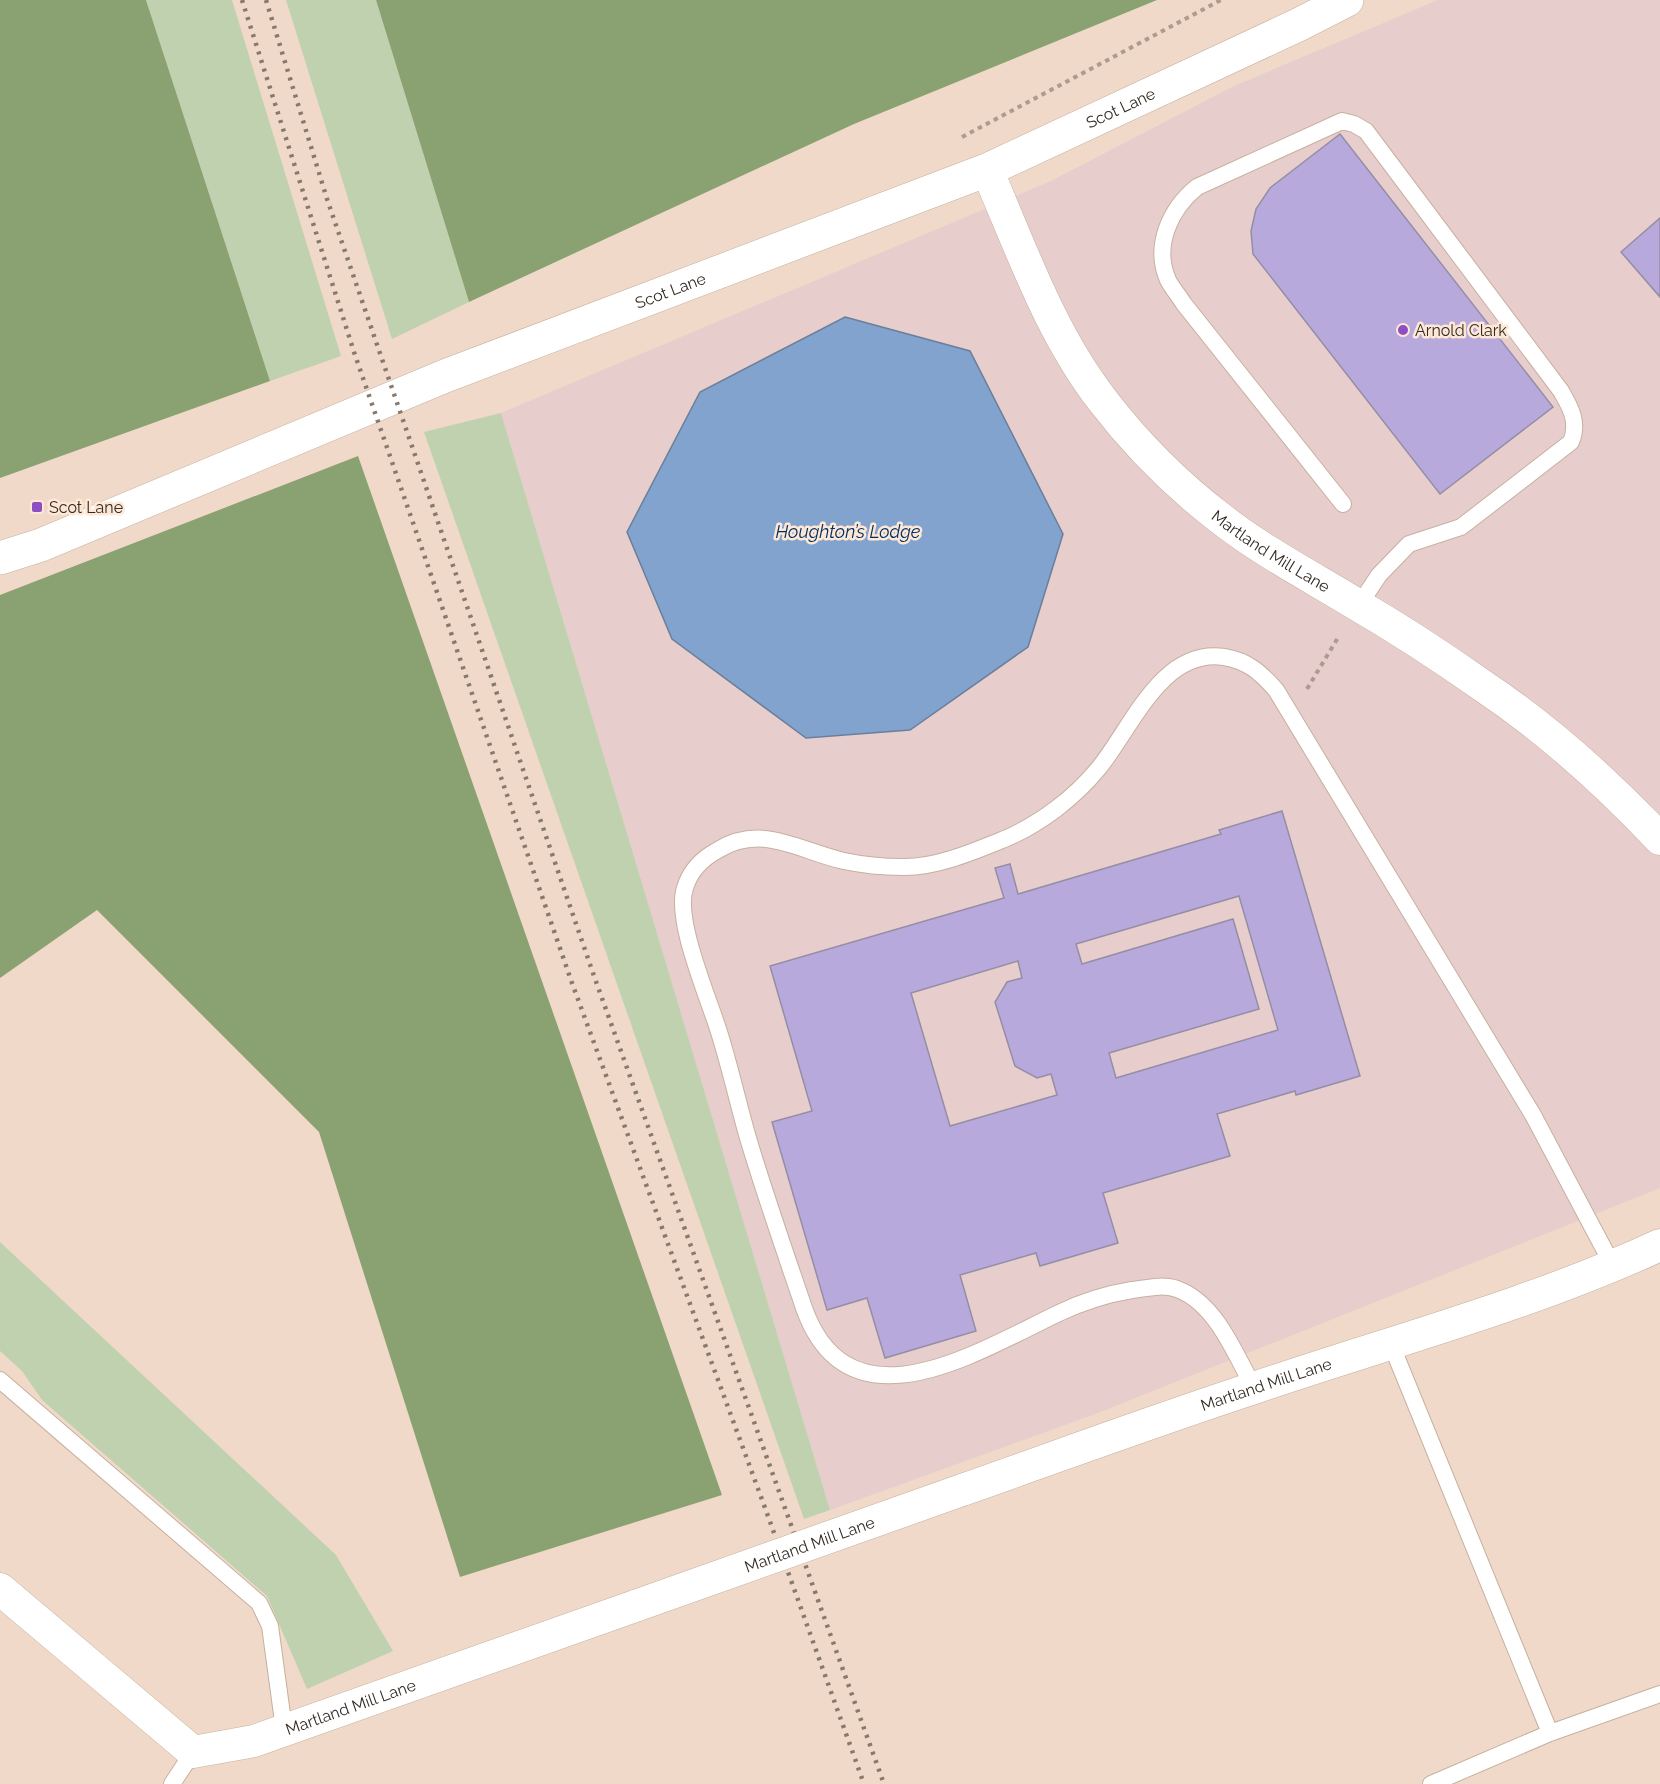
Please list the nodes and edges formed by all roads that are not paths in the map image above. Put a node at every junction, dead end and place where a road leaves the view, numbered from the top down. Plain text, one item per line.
1 (1346, 2) edge
2 (987, 170) junction
3 (1343, 504) dead end
4 (0, 558) edge
5 (1359, 605) junction
6 (1660, 839) edge
7 (1660, 1245) edge
8 (1613, 1266) junction
9 (1391, 1344) junction
10 (0, 1380) edge
11 (1254, 1388) junction
12 (0, 1589) edge
13 (1660, 1694) edge
14 (284, 1729) junction
15 (1550, 1733) junction
16 (193, 1752) junction
17 (171, 1784) edge
18 (1431, 1784) edge

1 - 2 street, Scot Lane
2 - 4 street, Scot Lane
2 - 5 street, Martland Mill Lane
3 - 5 lane
5 - 6 street, Martland Mill Lane
7 - 8 street, Martland Mill Lane
8 - 9 street, Martland Mill Lane
8 - 11 lane
9 - 11 street, Martland Mill Lane
9 - 15 lane
10 - 14 lane
11 - 14 street, Martland Mill Lane, bridge
12 - 16 street
13 - 15 lane
14 - 16 street, Martland Mill Lane
15 - 18 lane
16 - 17 lane

